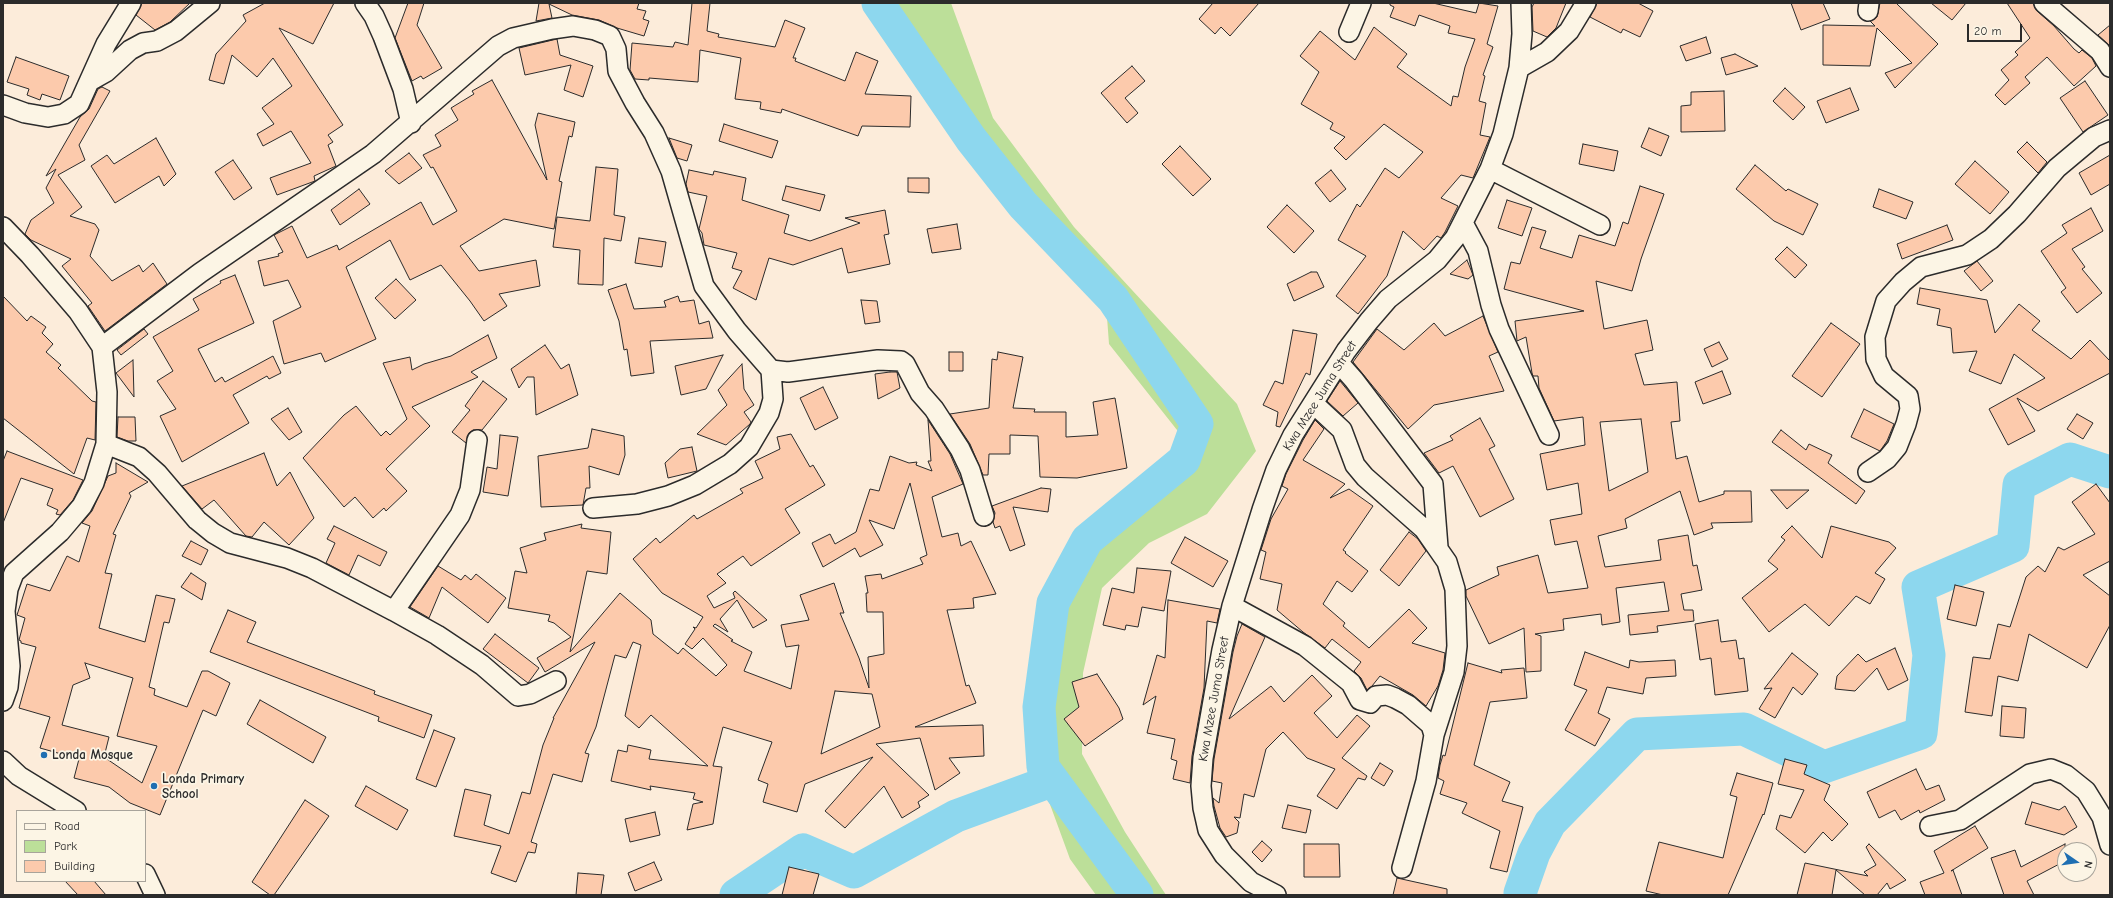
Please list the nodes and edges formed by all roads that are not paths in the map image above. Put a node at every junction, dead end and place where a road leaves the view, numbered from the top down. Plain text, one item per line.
1 (131, 3) edge
2 (210, 3) edge
3 (366, 3) edge
4 (1361, 3) edge
5 (1521, 3) edge
6 (1586, 3) edge
7 (2044, 3) edge
8 (1349, 32) dead end
9 (2110, 67) edge
10 (1519, 68) junction
11 (90, 81) junction
12 (3, 105) edge
13 (411, 123) junction
14 (2110, 130) edge
15 (1490, 169) junction
16 (1463, 223) junction
17 (1600, 225) dead end
18 (3, 227) edge
19 (102, 347) junction
20 (1339, 363) junction
21 (771, 370) junction
22 (1314, 404) junction
23 (1549, 435) dead end
24 (477, 440) dead end
25 (106, 444) junction
26 (1868, 472) dead end
27 (593, 508) dead end
28 (984, 516) dead end
29 (1438, 547) junction
30 (1232, 606) junction
31 (394, 611) junction
32 (556, 680) dead end
33 (3, 701) edge
34 (1434, 735) junction
35 (3, 761) edge
36 (74, 810) edge
37 (1930, 826) dead end
38 (2110, 845) edge
39 (1402, 868) dead end
40 (146, 876) edge
41 (155, 895) edge
42 (1276, 895) edge

1 - 11 street
2 - 11 street
3 - 13 street
4 - 8 street
5 - 10 street, Kwa Mzee Juma Street
6 - 10 street
7 - 9 street
10 - 15 street, Kwa Mzee Juma Street
11 - 12 street
13 - 19 street
13 - 21 street
14 - 26 street
15 - 16 street, Kwa Mzee Juma Street
15 - 17 street
16 - 20 street, Kwa Mzee Juma Street
16 - 23 street
18 - 19 street
19 - 25 street
20 - 22 street, Kwa Mzee Juma Street
20 - 29 street
21 - 27 street
21 - 28 street
22 - 29 street
22 - 30 street, Kwa Mzee Juma Street
24 - 31 street
25 - 31 street
25 - 33 street
29 - 34 street
30 - 34 street
30 - 42 street, Kwa Mzee Juma Street
31 - 32 street
34 - 39 street
35 - 36 street
37 - 38 street
40 - 41 street

